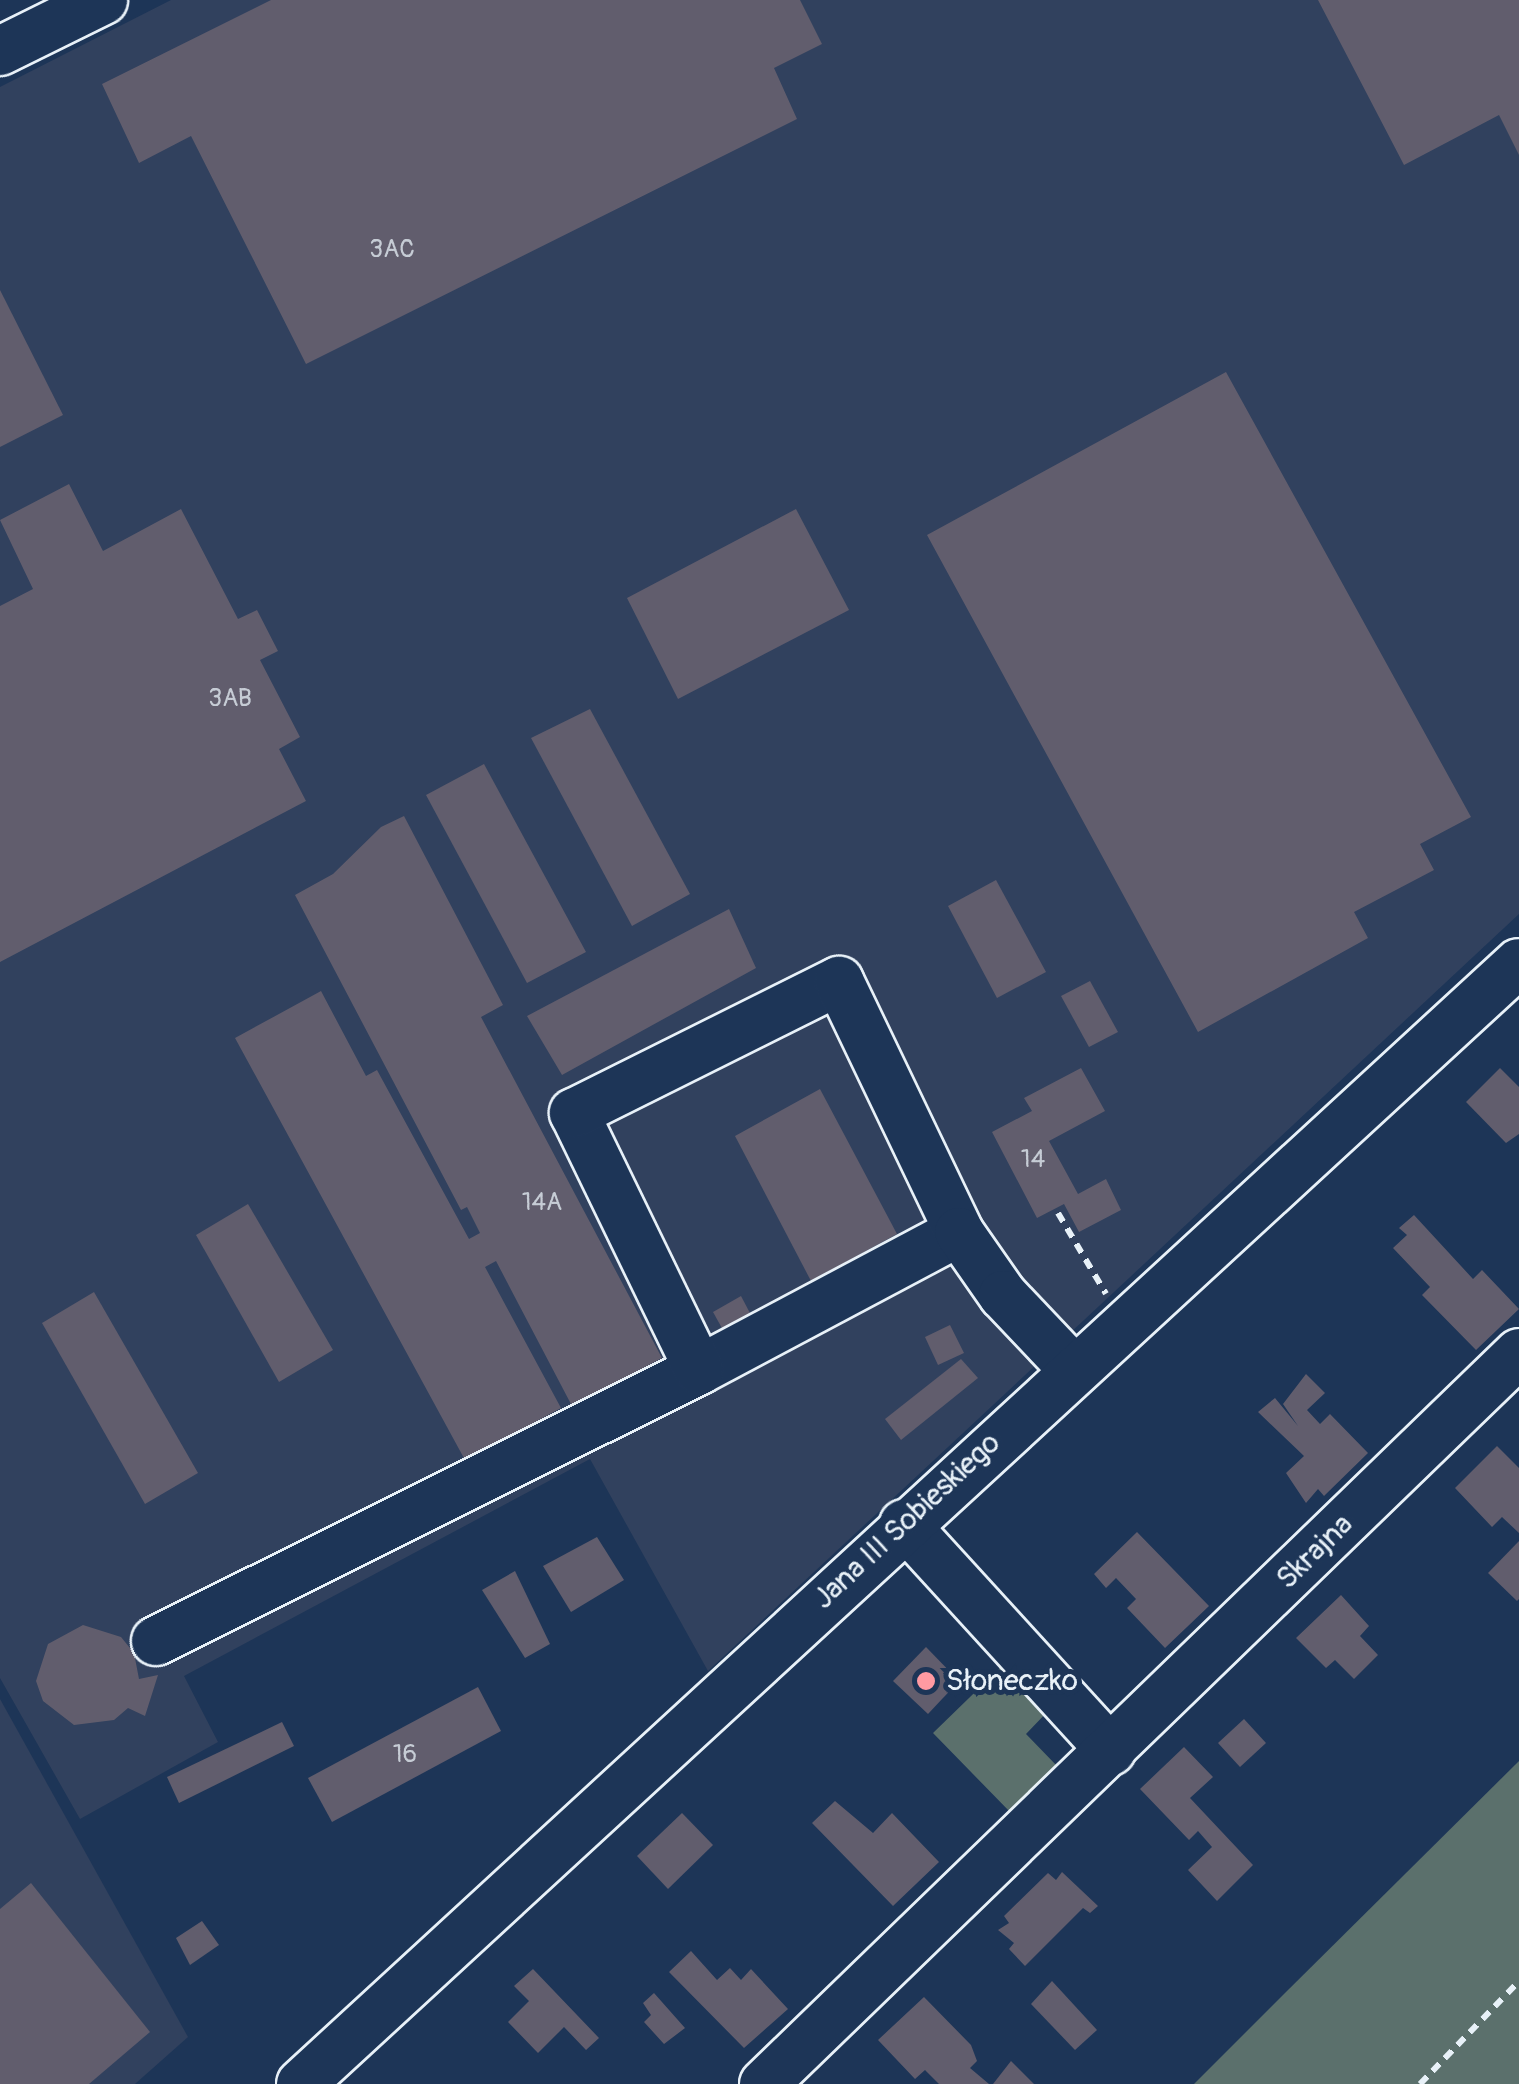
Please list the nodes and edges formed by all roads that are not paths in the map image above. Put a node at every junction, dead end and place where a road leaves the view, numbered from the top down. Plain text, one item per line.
1 (103, 0) edge
2 (0, 50) edge
3 (1519, 962) edge
4 (959, 1232) junction
5 (1519, 1353) edge
6 (1073, 1369) junction
7 (699, 1370) junction
8 (904, 1524) junction
9 (156, 1642) dead end
10 (1111, 1751) junction
11 (301, 2084) edge
12 (764, 2084) edge

1 - 2 street
3 - 6 street, Jana III Sobieskiego
4 - 6 street
4 - 7 street
4 - 7 street
5 - 10 street, Skrajna
6 - 8 street, Jana III Sobieskiego
7 - 9 street
8 - 10 street
8 - 11 street, Jana III Sobieskiego
10 - 12 street, Skrajna

